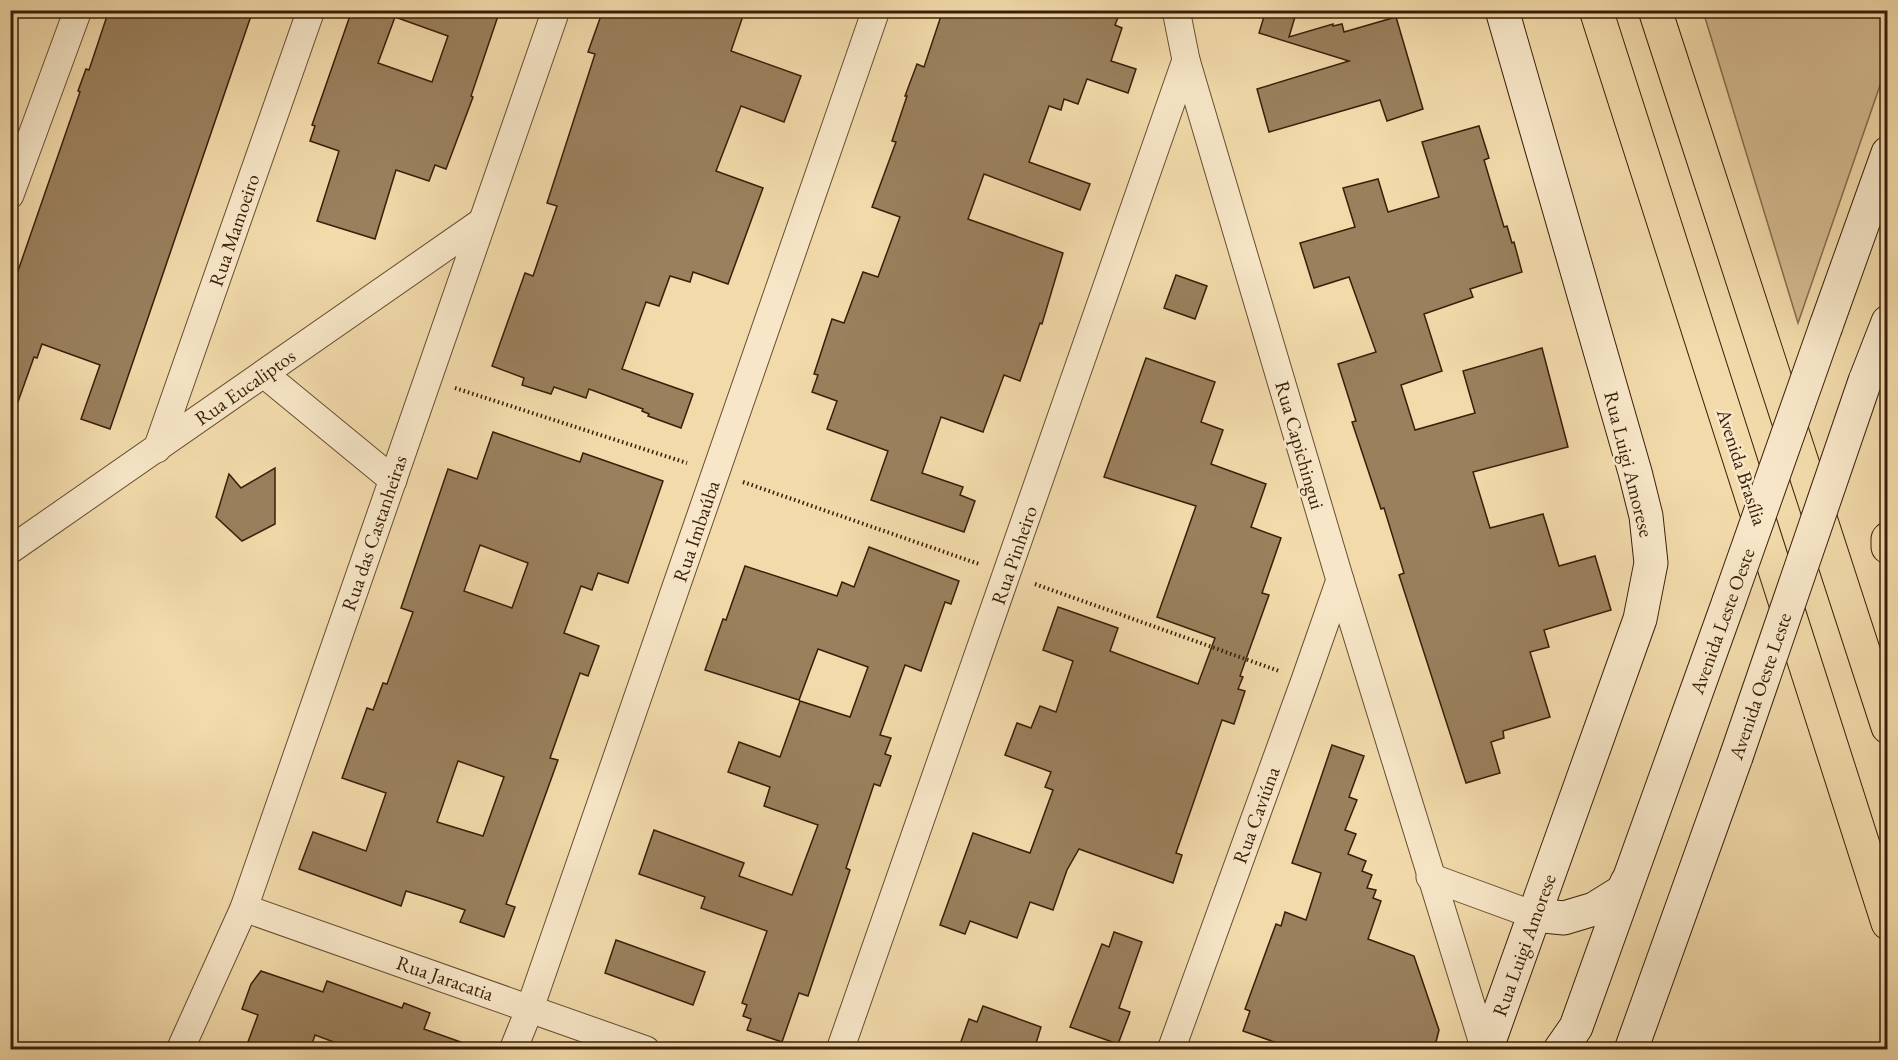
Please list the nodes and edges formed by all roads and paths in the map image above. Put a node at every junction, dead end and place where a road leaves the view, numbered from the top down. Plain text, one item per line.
1 (78, 10) edge
2 (311, 10) edge
3 (556, 10) edge
4 (876, 10) edge
5 (1176, 10) edge
6 (1502, 10) edge
7 (1596, 10) edge
8 (1655, 10) edge
9 (1186, 60) junction
10 (1887, 153) edge
11 (10, 195) edge
12 (480, 224) junction
13 (1887, 322) edge
14 (264, 374) junction
15 (427, 379) junction
16 (157, 449) junction
17 (717, 473) junction
18 (393, 480) junction
19 (1887, 539) edge
20 (1887, 546) edge
21 (10, 550) edge
22 (1007, 574) junction
23 (1340, 580) junction
24 (1305, 680) junction
25 (1887, 727) edge
26 (1635, 863) junction
27 (1430, 877) junction
28 (244, 908) junction
29 (1534, 915) junction
30 (1887, 922) edge
31 (530, 1008) junction
32 (180, 1050) edge
33 (513, 1050) edge
34 (646, 1050) edge
35 (840, 1050) edge
36 (1171, 1050) edge
37 (1485, 1050) edge
38 (1560, 1050) edge
39 (1631, 1050) edge

1 - 11 street
2 - 16 street, Rua Mamoeiro
3 - 12 street, Rua das Castanheiras
4 - 17 street, Rua Imbaúba
5 - 9 street, Rua Capichingui
6 - 29 street, Rua Luigi Amorese
7 - 30 highway, Avenida Brasília
8 - 25 highway
9 - 22 street, Rua Pinheiro
9 - 23 street, Rua Capichingui
10 - 26 street, Avenida Leste Oeste, bridge
12 - 14 street, Rua Eucaliptos
12 - 15 street, Rua das Castanheiras
13 - 39 street, Avenida Oeste Leste, bridge
14 - 16 street, Rua Eucaliptos
14 - 18 street
15 - 17 path
15 - 18 street, Rua das Castanheiras
16 - 21 street, Rua Eucaliptos
17 - 22 path
17 - 31 street, Rua Imbaúba
18 - 28 street, Rua das Castanheiras
19 - 20 highway
22 - 24 path
22 - 35 street, Rua Pinheiro
23 - 24 street, Rua Caviúna
23 - 27 street, Rua Capichingui
24 - 36 street, Rua Caviúna
26 - 29 street
26 - 38 street, Avenida Leste Oeste
27 - 29 street
27 - 37 street, Rua Capichingui
28 - 31 street, Rua Jaracatia
28 - 32 street, Rua das Castanheiras
29 - 37 street, Rua Luigi Amorese
31 - 33 street, Rua Imbaúba
31 - 34 street, Rua Jaracatia

